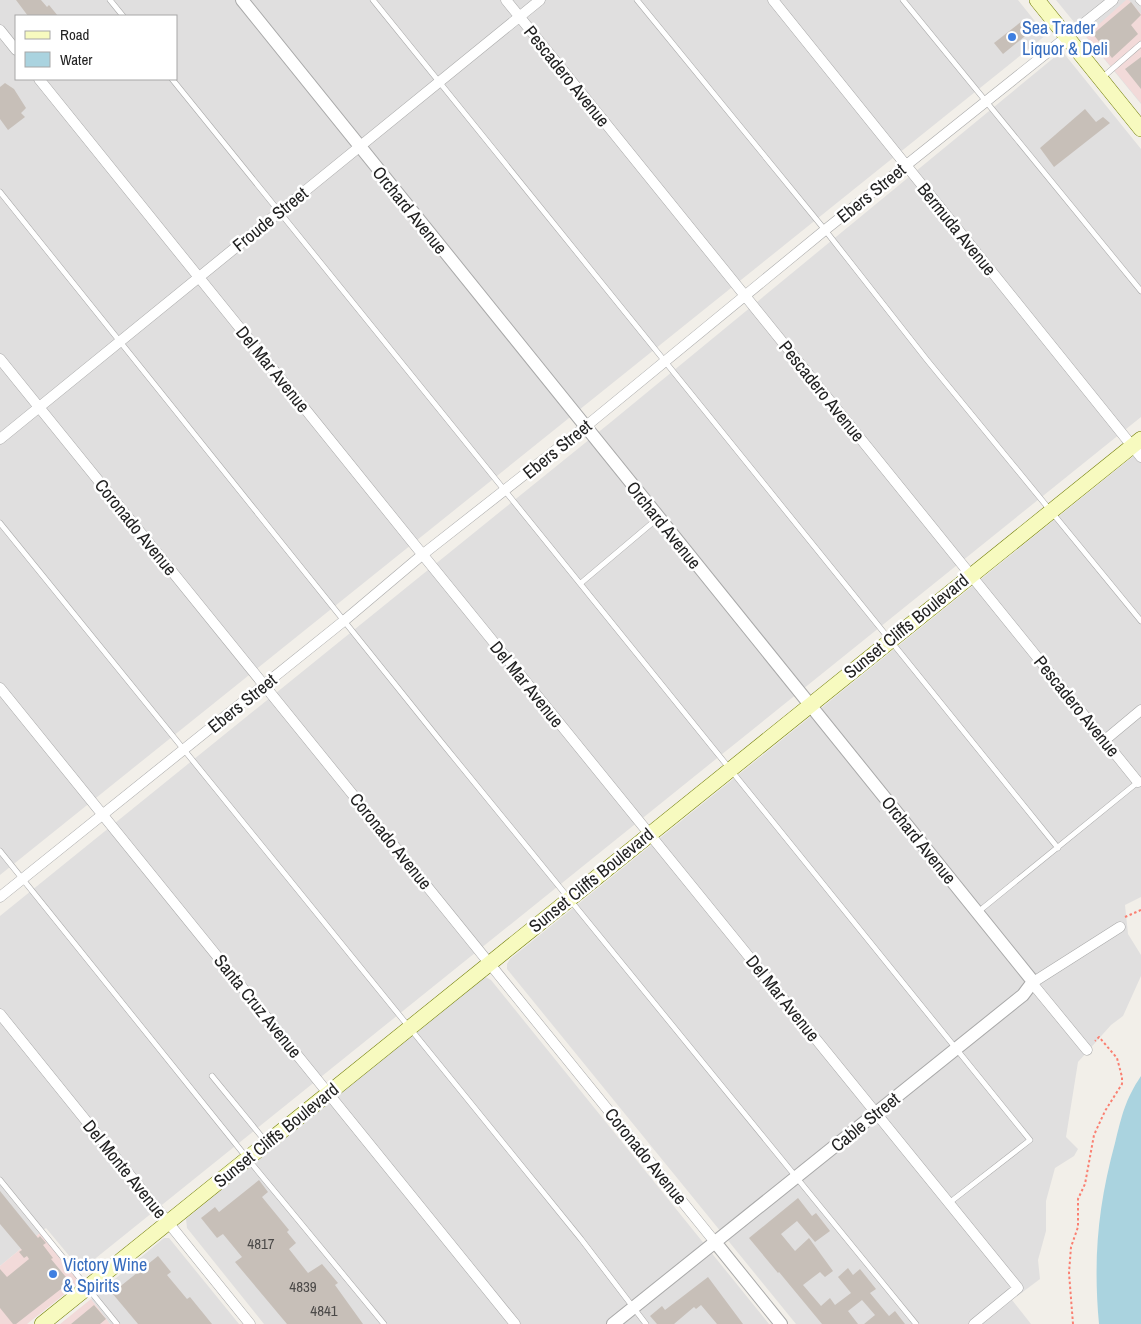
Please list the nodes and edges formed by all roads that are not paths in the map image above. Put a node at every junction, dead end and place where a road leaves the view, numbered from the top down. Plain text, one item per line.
1 (110, 0) edge
2 (242, 0) edge
3 (373, 0) edge
4 (506, 0) edge
5 (540, 0) edge
6 (638, 0) edge
7 (773, 0) edge
8 (904, 0) edge
9 (1037, 0) edge
10 (1113, 0) edge
11 (1138, 0) edge
12 (1141, 3) edge
13 (122, 15) edge
14 (520, 17) junction
15 (0, 30) edge
16 (1067, 37) junction
17 (1141, 44) edge
18 (15, 49) edge
19 (1101, 79) junction
20 (40, 80) edge
21 (173, 80) edge
22 (440, 83) junction
23 (986, 101) junction
24 (1141, 129) edge
25 (360, 148) junction
26 (906, 165) junction
27 (0, 192) edge
28 (279, 212) junction
29 (824, 230) junction
30 (198, 277) junction
31 (1141, 290) edge
32 (746, 296) junction
33 (120, 342) junction
34 (0, 359) edge
35 (665, 361) junction
36 (39, 407) junction
37 (585, 427) junction
38 (0, 439) edge
39 (1138, 447) edge
40 (504, 491) junction
41 (1051, 511) junction
42 (658, 518) junction
43 (0, 522) edge
44 (422, 555) junction
45 (970, 575) junction
46 (580, 584) junction
47 (346, 620) junction
48 (1141, 620) edge
49 (891, 639) junction
50 (264, 685) junction
51 (0, 688) edge
52 (809, 704) junction
53 (1141, 710) edge
54 (1105, 740) junction
55 (183, 751) junction
56 (728, 769) junction
57 (1138, 782) joint
58 (103, 813) junction
59 (649, 833) junction
60 (1058, 848) junction
61 (0, 851) edge
62 (22, 879) junction
63 (0, 897) edge
64 (569, 898) junction
65 (978, 912) junction
66 (1120, 926) road end
67 (489, 962) junction
68 (1032, 984) junction
69 (0, 1014) edge
70 (408, 1028) junction
71 (955, 1048) junction
72 (1087, 1050) dead end
73 (212, 1076) dead end
74 (329, 1092) junction
75 (876, 1114) junction
76 (266, 1143) junction
77 (247, 1158) junction
78 (795, 1177) junction
79 (0, 1180) edge
80 (948, 1204) junction
81 (168, 1222) junction
82 (715, 1242) junction
83 (88, 1287) junction
84 (633, 1308) junction
85 (42, 1324) edge
86 (117, 1324) edge
87 (250, 1324) edge
88 (384, 1324) edge
89 (515, 1324) edge
90 (613, 1324) edge
91 (646, 1324) edge
92 (781, 1324) edge
93 (916, 1324) edge
94 (974, 1324) edge

1 - 13 lane
2 - 25 street, Orchard Avenue
3 - 22 lane
4 - 14 street, Pescadero Avenue
5 - 14 street, Froude Street
6 - 29 lane
7 - 26 street, Bermuda Avenue
8 - 23 lane
9 - 16 main road
10 - 16 street, Ebers Street
11 - 12 lane
14 - 22 street, Froude Street
14 - 32 street, Pescadero Avenue
15 - 18 street
16 - 19 main road
16 - 23 street, Ebers Street
17 - 19 lane
19 - 24 main road
20 - 30 street, Del Mar Avenue
21 - 28 lane
22 - 25 street, Froude Street
22 - 35 lane
23 - 26 street, Ebers Street
23 - 31 lane
25 - 28 street, Froude Street
25 - 37 street, Orchard Avenue
26 - 29 street, Ebers Street
26 - 39 street, Bermuda Avenue
27 - 33 lane
28 - 30 street, Froude Street
28 - 40 lane
29 - 32 street, Ebers Street
29 - 41 lane
30 - 33 street, Froude Street
30 - 44 street, Del Mar Avenue
32 - 35 street, Ebers Street
32 - 45 street, Pescadero Avenue
33 - 36 street, Froude Street
33 - 47 lane
34 - 36 street, Coronado Avenue
35 - 37 street, Ebers Street
35 - 49 lane
36 - 38 street, Froude Street
36 - 50 street, Coronado Avenue
37 - 40 street, Ebers Street
37 - 42 street, Orchard Avenue
39 - 41 main road, Sunset Cliffs Boulevard
40 - 44 street, Ebers Street
40 - 46 lane
41 - 45 main road, Sunset Cliffs Boulevard
41 - 48 lane
42 - 46 lane
42 - 52 street, Orchard Avenue
43 - 55 lane
44 - 47 street, Ebers Street
44 - 59 street, Del Mar Avenue
45 - 49 main road, Sunset Cliffs Boulevard
45 - 54 street, Pescadero Avenue
46 - 56 lane
47 - 50 street, Ebers Street
47 - 64 lane
49 - 52 main road, Sunset Cliffs Boulevard
49 - 60 lane
50 - 55 street, Ebers Street
50 - 67 street, Coronado Avenue
51 - 58 street, Santa Cruz Avenue
52 - 56 main road, Sunset Cliffs Boulevard
52 - 65 street, Orchard Avenue
53 - 54 street
54 - 57 street, Pescadero Avenue
55 - 58 street, Ebers Street
55 - 70 lane
56 - 59 main road, Sunset Cliffs Boulevard
56 - 71 lane
57 - 60 lane
58 - 62 street, Ebers Street
58 - 74 street, Santa Cruz Avenue
59 - 64 main road, Sunset Cliffs Boulevard
59 - 75 street, Del Mar Avenue
60 - 65 lane
61 - 62 lane
62 - 63 street, Ebers Street
62 - 77 lane
64 - 67 main road, Sunset Cliffs Boulevard
64 - 78 lane
65 - 68 street, Orchard Avenue
66 - 68 street, Cable Street
67 - 70 main road, Sunset Cliffs Boulevard
67 - 82 street, Coronado Avenue
68 - 71 street, Cable Street
68 - 72 street, Orchard Avenue
69 - 81 street, Del Monte Avenue
70 - 74 main road, Sunset Cliffs Boulevard
70 - 84 lane
71 - 75 street, Cable Street
71 - 80 lane
73 - 76 lane
74 - 76 main road, Sunset Cliffs Boulevard
74 - 89 street, Santa Cruz Avenue
75 - 78 street, Cable Street
75 - 80 street, Del Mar Avenue
76 - 77 main road, Sunset Cliffs Boulevard
77 - 81 main road, Sunset Cliffs Boulevard
77 - 88 lane
78 - 82 street, Cable Street
78 - 93 lane
79 - 83 lane
80 - 94 street, Del Mar Avenue
81 - 83 main road, Sunset Cliffs Boulevard
81 - 87 street, Del Monte Avenue
82 - 84 street, Cable Street
82 - 92 street, Coronado Avenue
83 - 85 main road, Sunset Cliffs Boulevard
83 - 86 lane
84 - 90 street, Cable Street
84 - 91 lane

